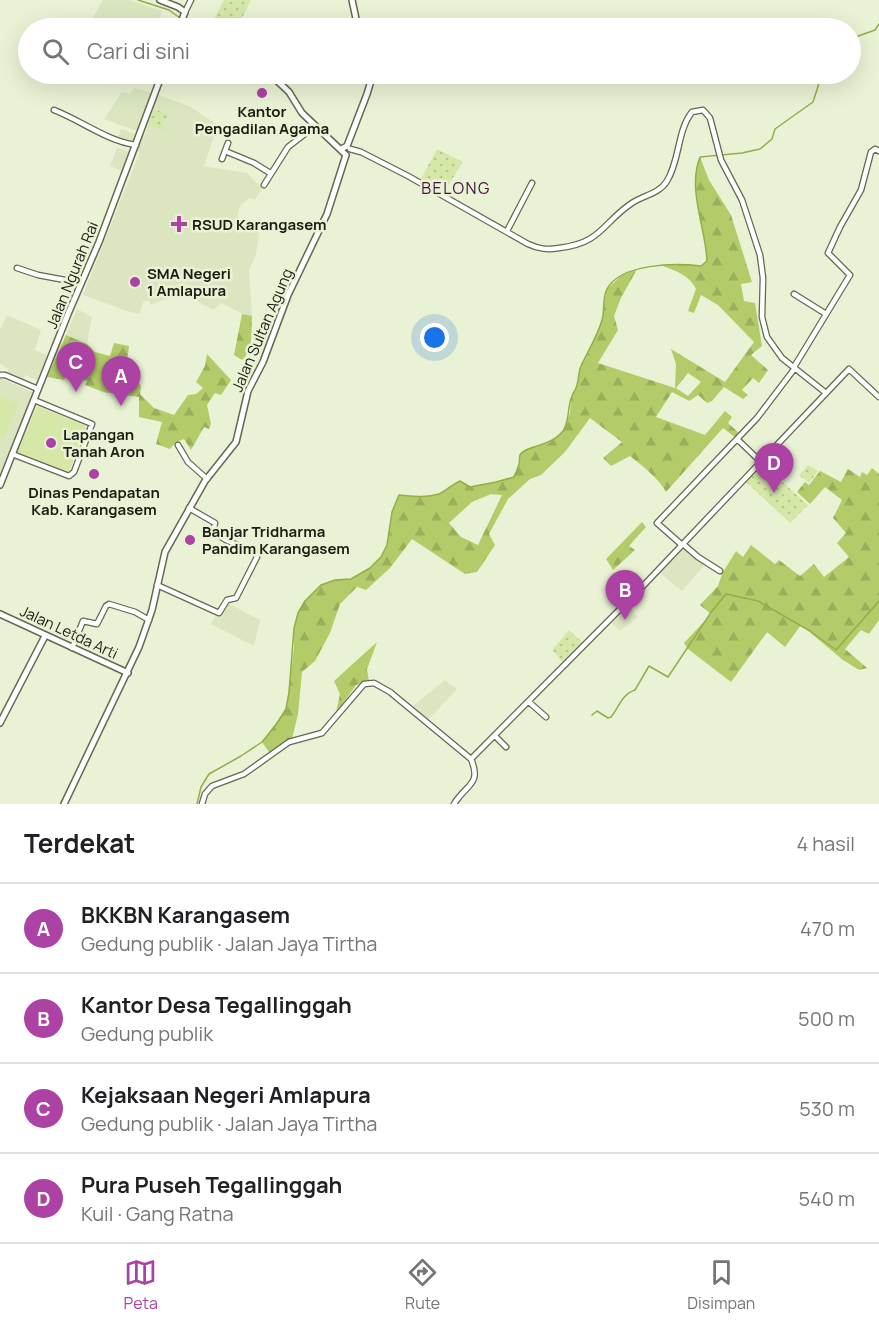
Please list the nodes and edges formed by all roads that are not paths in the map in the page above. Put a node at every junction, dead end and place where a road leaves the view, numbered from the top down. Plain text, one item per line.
1 (160, 0) edge
2 (191, 0) edge
3 (352, 0) edge
4 (185, 12) junction
5 (183, 18) edge
6 (188, 18) edge
7 (356, 18) edge
8 (158, 84) edge
9 (282, 84) edge
10 (370, 84) edge
11 (54, 110) dead end
12 (315, 126) junction
13 (228, 143) dead end
14 (136, 145) junction
15 (347, 150) junction
16 (225, 151) junction
17 (879, 151) edge
18 (222, 159) dead end
19 (270, 173) junction
20 (532, 183) dead end
21 (264, 185) dead end
22 (507, 231) junction
23 (17, 268) dead end
24 (81, 283) junction
25 (794, 294) dead end
26 (826, 314) junction
27 (795, 368) junction
28 (0, 375) edge
29 (39, 389) junction
30 (826, 393) junction
31 (879, 398) edge
32 (34, 400) junction
33 (737, 439) junction
34 (178, 445) dead end
35 (12, 454) junction
36 (761, 462) junction
37 (207, 479) junction
38 (1, 481) edge
39 (189, 508) junction
40 (682, 545) junction
41 (720, 571) dead end
42 (158, 585) junction
43 (0, 614) edge
44 (149, 620) junction
45 (45, 636) junction
46 (72, 648) junction
47 (128, 673) junction
48 (529, 702) junction
49 (546, 717) dead end
50 (0, 723) edge
51 (495, 736) junction
52 (506, 747) dead end
53 (471, 759) junction
54 (64, 804) edge
55 (202, 804) edge
56 (454, 804) edge

1 - 4 street
2 - 4 street
3 - 7 street
4 - 5 street
4 - 6 street
8 - 14 street, Jalan Ngurah Rai
9 - 12 street
10 - 15 street, Jalan Sultan Agung
11 - 14 street
12 - 15 street
12 - 19 street
13 - 16 street
14 - 24 street, Jalan Ngurah Rai
15 - 22 street
15 - 37 street, Jalan Sultan Agung
16 - 18 street
16 - 19 street
17 - 26 street
19 - 21 street
20 - 22 street
22 - 27 street
23 - 24 street
24 - 29 street, Jalan Ngurah Rai
25 - 26 street
26 - 27 street
27 - 30 street
27 - 33 street
28 - 29 street
29 - 32 street, Jalan Ngurah Rai
30 - 31 street
30 - 36 street
32 - 35 street, Jalan Ngurah Rai
32 - 35 street
33 - 36 street
33 - 40 street
34 - 37 street
35 - 38 street, Jalan Ngurah Rai
36 - 40 street
37 - 39 street, Jalan Sultan Agung
39 - 42 street, Jalan Sultan Agung
39 - 42 street
40 - 41 street
40 - 48 street
42 - 44 street, Jalan Sultan Agung
43 - 45 street, Jalan Letda Arti
44 - 46 street
44 - 47 street, Jalan Sultan Agung
45 - 46 street, Jalan Letda Arti
45 - 50 street
46 - 47 street, Jalan Letda Arti
47 - 54 street, Jalan Sultan Agung
48 - 49 street
48 - 51 street
51 - 52 street
51 - 53 street
53 - 55 street
53 - 56 street

